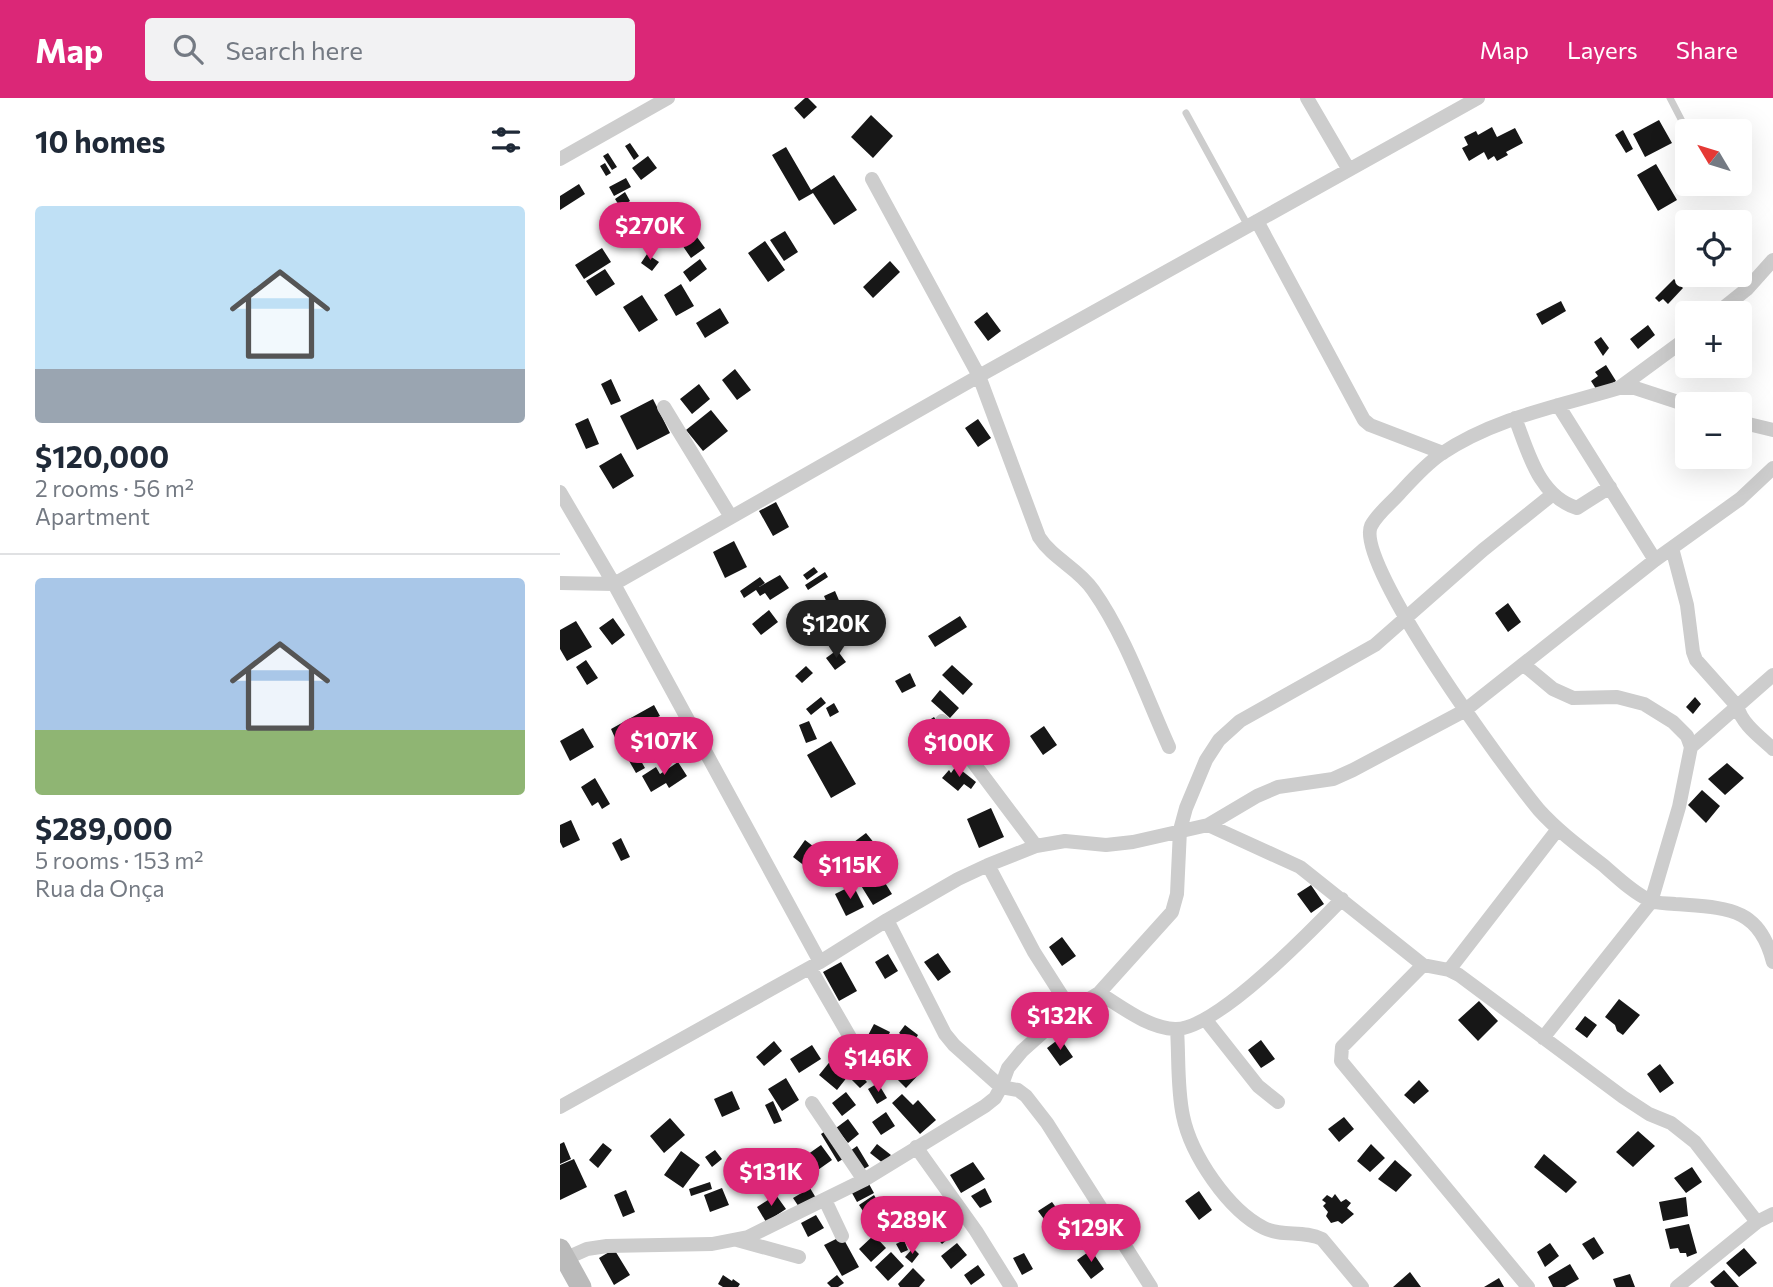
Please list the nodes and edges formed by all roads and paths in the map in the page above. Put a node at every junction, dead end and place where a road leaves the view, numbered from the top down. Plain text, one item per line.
1 (668, 98) edge
2 (1307, 98) edge
3 (1670, 98) edge
4 (1469, 100) edge
5 (1186, 113) dead end
6 (1681, 119) edge
7 (560, 159) edge
8 (1349, 170) junction
9 (872, 179) dead end
10 (1253, 224) junction
11 (1773, 260) edge
12 (1732, 301) edge
13 (1675, 347) edge
14 (979, 376) junction
15 (1619, 388) junction
16 (1675, 401) edge
17 (1558, 405) junction
18 (664, 407) dead end
19 (1515, 418) junction
20 (1752, 425) edge
21 (1773, 430) edge
22 (1443, 453) junction
23 (1773, 468) edge
24 (1610, 487) junction
25 (560, 492) edge
26 (1553, 494) junction
27 (731, 517) junction
28 (1672, 548) junction
29 (1655, 560) junction
30 (560, 583) edge
31 (614, 584) junction
32 (1405, 618) junction
33 (1524, 665) junction
34 (1773, 675) edge
35 (1737, 706) junction
36 (1465, 711) junction
37 (942, 721) dead end
38 (1168, 747) dead end
39 (1691, 747) junction
40 (1773, 749) edge
41 (1208, 825) junction
42 (1559, 829) junction
43 (1180, 830) junction
44 (1037, 846) junction
45 (988, 865) junction
46 (1342, 900) junction
47 (1651, 902) junction
48 (887, 919) junction
49 (1772, 953) edge
50 (815, 965) junction
51 (1423, 965) junction
52 (1449, 970) junction
53 (1099, 993) junction
54 (1072, 1010) junction
55 (1205, 1019) junction
56 (1177, 1030) junction
57 (1543, 1038) junction
58 (867, 1072) dead end
59 (1002, 1087) junction
60 (1278, 1102) dead end
61 (811, 1103) dead end
62 (560, 1107) edge
63 (916, 1147) junction
64 (864, 1180) junction
65 (825, 1200) junction
66 (1773, 1213) edge
67 (1756, 1222) junction
68 (842, 1236) dead end
69 (735, 1239) junction
70 (562, 1256) edge
71 (799, 1257) dead end
72 (581, 1287) edge
73 (1011, 1287) edge
74 (1151, 1287) edge
75 (1362, 1287) edge
76 (1528, 1287) edge
77 (1677, 1287) edge

1 - 7 street
2 - 8 street
3 - 6 lane
4 - 8 street
5 - 10 lane
8 - 10 street
9 - 14 street
10 - 14 street
10 - 22 street
11 - 12 street
13 - 15 street
14 - 27 street
14 - 38 street
15 - 16 street
15 - 17 street
17 - 19 street
17 - 24 street
18 - 27 street
19 - 22 street
19 - 26 street
20 - 21 street
22 - 32 street
23 - 28 street
24 - 26 street
24 - 29 street
25 - 31 street
26 - 32 street
27 - 31 street
28 - 29 street
28 - 35 street
29 - 33 street
30 - 31 street
31 - 50 street
32 - 36 street
32 - 43 street
33 - 36 street
33 - 39 street
34 - 35 street
35 - 39 street
35 - 40 street
36 - 41 street
36 - 42 street
37 - 44 street
39 - 47 street
41 - 43 street
41 - 46 street
42 - 47 street
42 - 52 street
43 - 44 street
43 - 53 street
44 - 45 street
45 - 48 street
45 - 54 street
46 - 51 street
46 - 55 street
47 - 49 street
47 - 57 street
48 - 50 street
48 - 59 street
50 - 58 street
50 - 62 street
51 - 52 street
51 - 76 street
52 - 57 street
53 - 54 street
53 - 56 street
54 - 59 street
55 - 56 street
55 - 60 street
56 - 75 street
57 - 67 street
59 - 63 street
59 - 74 street
61 - 64 street
63 - 64 street
63 - 73 street
64 - 65 street
65 - 68 street
65 - 69 street
66 - 67 street
67 - 77 street
69 - 70 street
69 - 71 street
70 - 72 main road

